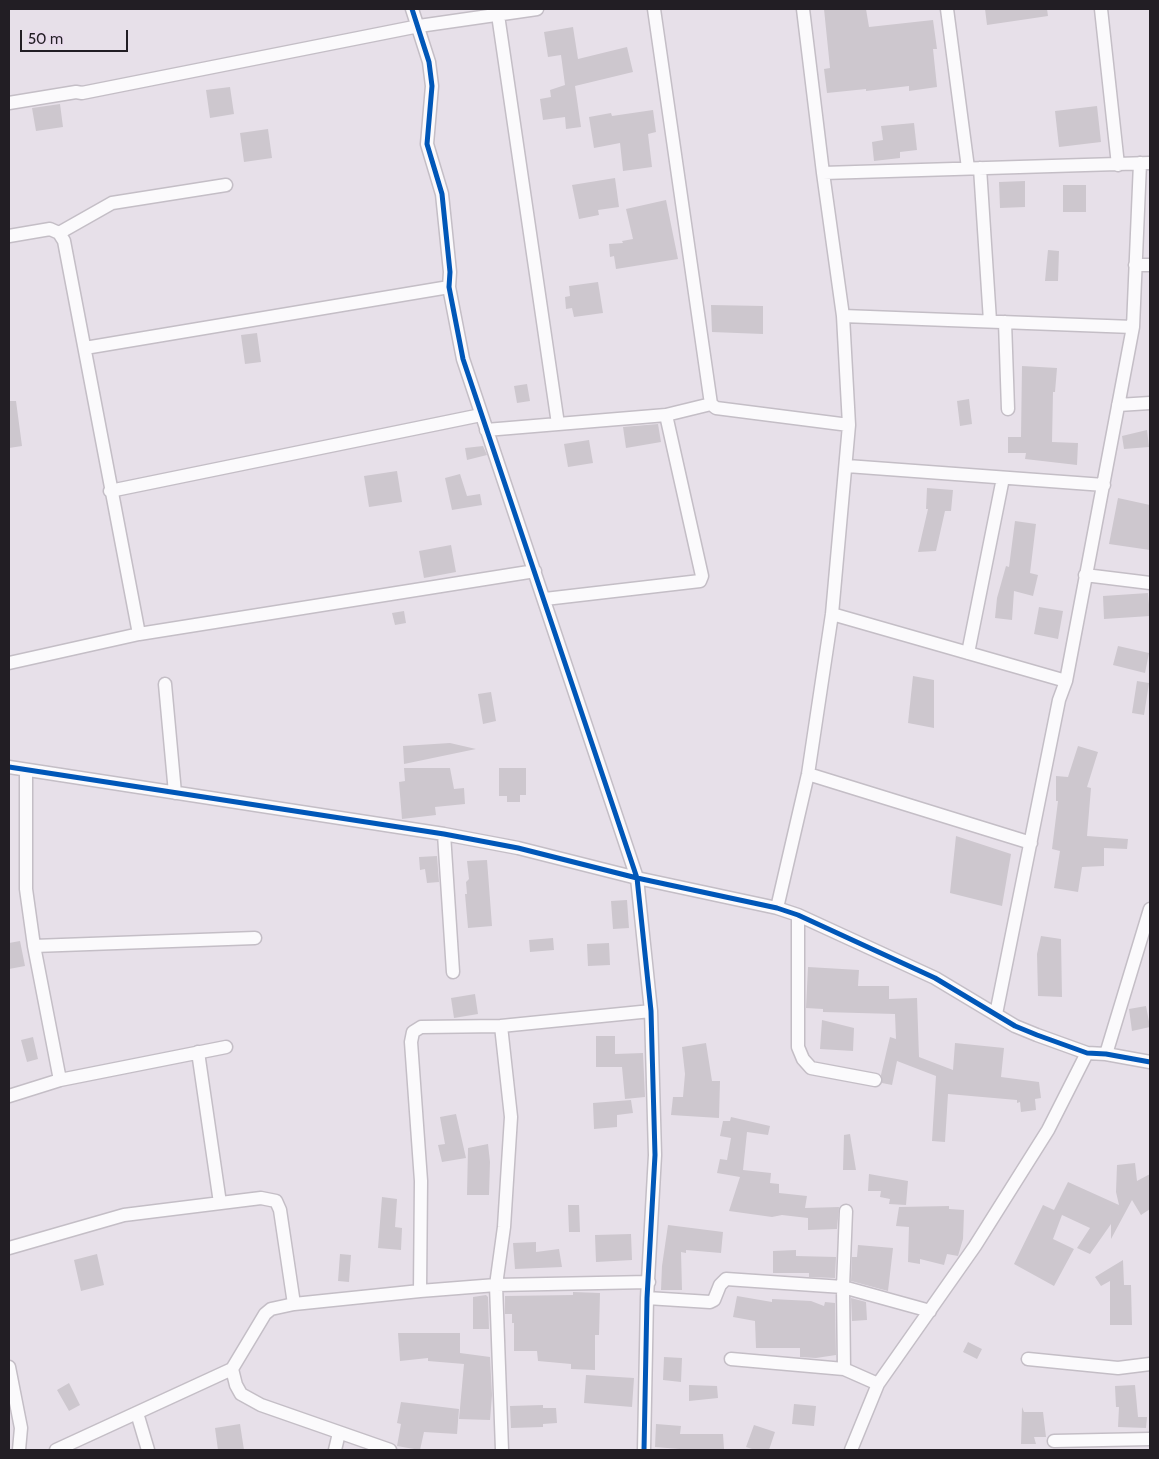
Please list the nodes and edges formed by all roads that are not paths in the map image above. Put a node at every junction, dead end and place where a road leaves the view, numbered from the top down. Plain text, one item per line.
1 (412, 9) edge
2 (537, 9) edge
3 (654, 9) edge
4 (804, 9) edge
5 (947, 9) edge
6 (1101, 9) edge
7 (498, 15) junction
8 (419, 26) junction
9 (9, 103) edge
10 (1145, 163) edge
11 (1118, 164) junction
12 (974, 168) junction
13 (823, 173) junction
14 (226, 185) dead end
15 (58, 233) junction
16 (9, 236) edge
17 (1150, 264) edge
18 (1135, 265) junction
19 (450, 287) junction
20 (843, 316) junction
21 (990, 321) junction
22 (1005, 322) junction
23 (1133, 327) junction
24 (85, 348) junction
25 (1150, 403) edge
26 (711, 404) junction
27 (1118, 405) junction
28 (1008, 409) dead end
29 (481, 415) junction
30 (666, 415) junction
31 (558, 424) junction
32 (849, 425) junction
33 (486, 430) junction
34 (847, 466) junction
35 (1003, 478) junction
36 (1104, 485) junction
37 (110, 491) junction
38 (535, 571) junction
39 (1085, 575) junction
40 (1150, 583) edge
41 (545, 599) junction
42 (832, 614) junction
43 (139, 634) junction
44 (968, 653) junction
45 (9, 662) edge
46 (1066, 681) junction
47 (165, 684) dead end
48 (9, 768) edge
49 (26, 771) junction
50 (808, 774) junction
51 (175, 793) junction
52 (444, 834) junction
53 (1031, 843) junction
54 (637, 878) junction
55 (777, 908) junction
56 (1150, 909) edge
57 (798, 915) junction
58 (255, 938) dead end
59 (34, 946) junction
60 (453, 972) dead end
61 (651, 1010) junction
62 (996, 1014) junction
63 (501, 1026) junction
64 (226, 1047) dead end
65 (198, 1052) junction
66 (1086, 1053) junction
67 (1106, 1054) junction
68 (1150, 1062) edge
69 (60, 1080) junction
70 (875, 1080) dead end
71 (9, 1096) edge
72 (220, 1203) junction
73 (846, 1211) dead end
74 (9, 1248) edge
75 (649, 1282) junction
76 (496, 1285) junction
77 (843, 1288) junction
78 (420, 1290) junction
79 (646, 1298) junction
80 (294, 1304) junction
81 (930, 1311) junction
82 (731, 1359) dead end
83 (1028, 1359) dead end
84 (1150, 1364) edge
85 (9, 1367) edge
86 (232, 1369) junction
87 (844, 1369) junction
88 (878, 1384) junction
89 (137, 1413) junction
90 (339, 1432) junction
91 (1150, 1439) edge
92 (1054, 1441) dead end
93 (19, 1450) edge
94 (56, 1450) edge
95 (148, 1450) edge
96 (335, 1450) edge
97 (390, 1450) edge
98 (502, 1450) edge
99 (644, 1450) edge
100 (851, 1450) edge

1 - 8 street
2 - 7 street
3 - 26 street
4 - 13 street
5 - 12 street
6 - 11 street
7 - 8 street
7 - 31 street
8 - 9 street
8 - 19 street
10 - 11 street
10 - 18 street
11 - 12 street
12 - 13 street
12 - 21 street
13 - 20 street
14 - 15 street
15 - 16 street
15 - 24 street
17 - 18 street
18 - 23 street
19 - 24 street
19 - 29 street
20 - 21 street
20 - 32 street
21 - 22 street
22 - 23 street
22 - 28 street
23 - 27 street
24 - 37 street
25 - 27 street
26 - 30 street
26 - 32 street
27 - 36 street
29 - 33 street
29 - 37 street
30 - 31 street
30 - 41 street
31 - 33 street
32 - 34 street
33 - 38 street
34 - 35 street
34 - 42 street
35 - 36 street
35 - 44 street
36 - 39 street
37 - 43 street
38 - 41 street
38 - 43 street
39 - 40 street
39 - 46 street
41 - 54 street
42 - 44 street
42 - 50 street
43 - 45 street
44 - 46 street
46 - 53 street
47 - 51 street
48 - 49 street
49 - 51 street
49 - 59 street
50 - 53 street
50 - 55 street
51 - 52 street
52 - 54 street
52 - 60 street
53 - 62 street
54 - 55 street
54 - 61 street
55 - 57 street
56 - 67 street
57 - 62 street
57 - 70 street
58 - 59 street
59 - 69 street
61 - 63 street
61 - 75 street
62 - 66 street
63 - 76 street
63 - 78 street
64 - 65 street
65 - 69 street
65 - 72 street
66 - 67 street
66 - 81 street
67 - 68 street
69 - 71 street
72 - 74 street
72 - 80 street
73 - 77 street
75 - 76 street
75 - 79 street
76 - 78 street
76 - 98 street
77 - 79 street
77 - 81 street
77 - 87 street
78 - 80 street
79 - 99 street
80 - 86 street
81 - 88 street
82 - 87 street
83 - 84 street
85 - 93 street
86 - 89 street
86 - 90 street
87 - 88 street
88 - 100 street
89 - 94 street
89 - 95 street
90 - 96 street
90 - 97 street
91 - 92 street

